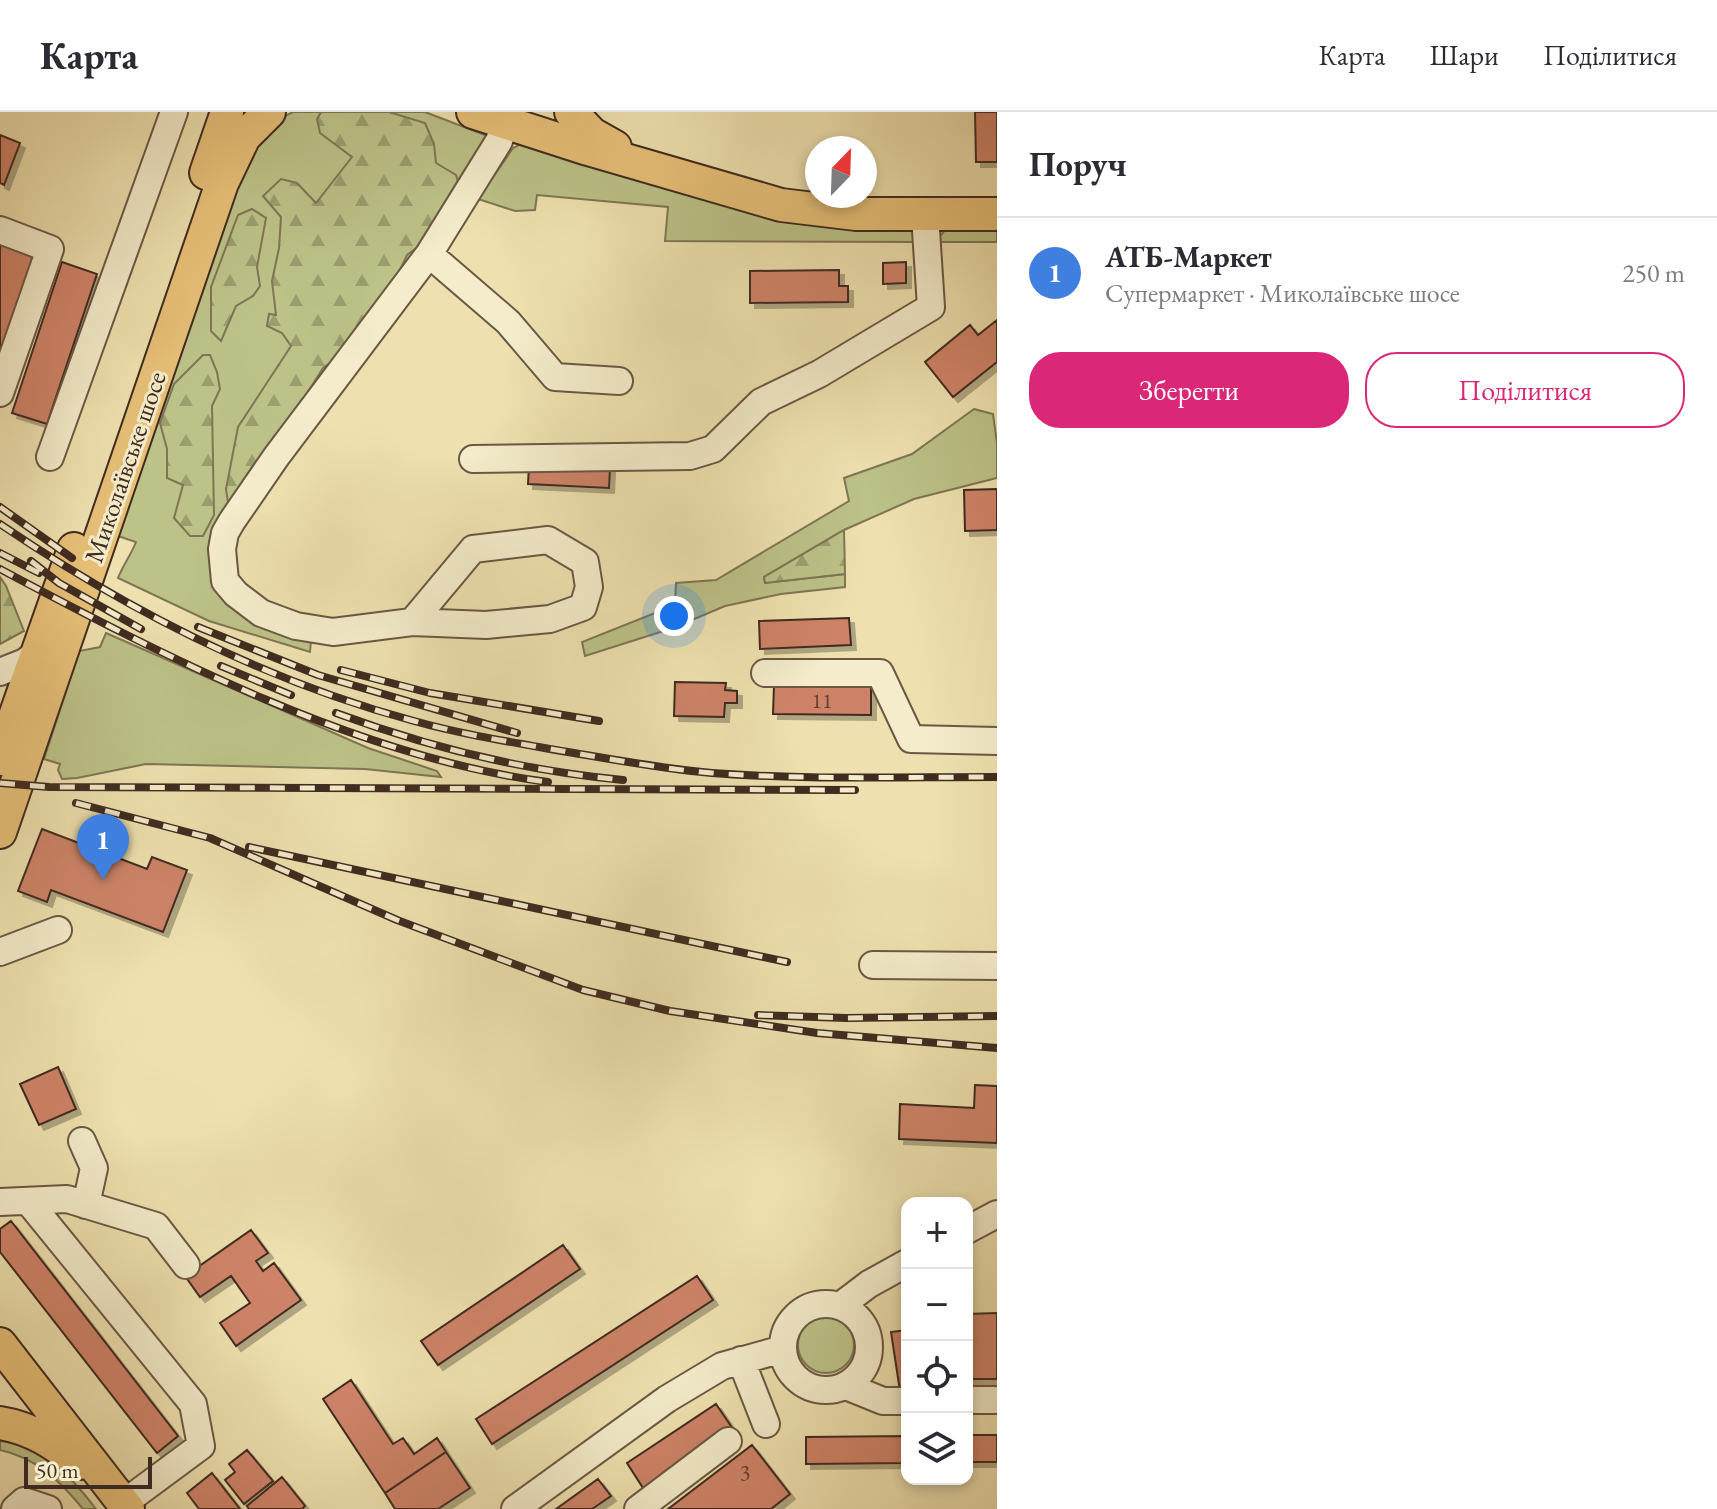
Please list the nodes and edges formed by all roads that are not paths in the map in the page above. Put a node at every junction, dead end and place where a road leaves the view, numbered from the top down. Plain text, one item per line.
1 (174, 112) edge
2 (227, 112) edge
3 (269, 112) edge
4 (473, 112) edge
5 (571, 112) edge
6 (505, 123) junction
7 (669, 171) junction
8 (997, 214) edge
9 (925, 215) junction
10 (0, 230) edge
11 (429, 254) junction
12 (619, 381) dead end
13 (0, 393) edge
14 (50, 457) dead end
15 (473, 459) dead end
16 (412, 622) junction
17 (38, 652) junction
18 (0, 672) edge
19 (765, 673) dead end
20 (997, 741) edge
21 (0, 759) edge
22 (0, 832) edge
23 (58, 930) dead end
24 (0, 952) edge
25 (873, 965) dead end
26 (997, 966) edge
27 (82, 1141) dead end
28 (8, 1198) edge
29 (86, 1205) junction
30 (997, 1214) edge
31 (973, 1227) edge
32 (186, 1265) dead end
33 (901, 1266) edge
34 (840, 1306) junction
35 (0, 1344) edge
36 (783, 1349) junction
37 (741, 1360) junction
38 (846, 1386) junction
39 (973, 1400) edge
40 (997, 1400) edge
41 (901, 1401) edge
42 (0, 1423) edge
43 (766, 1424) dead end
44 (728, 1441) dead end
45 (120, 1499) edge
46 (15, 1509) edge
47 (48, 1509) edge
48 (515, 1509) edge
49 (638, 1509) edge

1 - 14 street
2 - 17 main road, Миколаївське шосе
3 - 22 main road, Миколаївське шосе
4 - 6 main road
5 - 7 main road
6 - 7 main road
6 - 11 street
7 - 9 main road
8 - 9 main road
9 - 15 street
10 - 13 street
11 - 12 street
11 - 16 street
16 - 16 street
17 - 18 street
17 - 21 main road, Миколаївське шосе
19 - 20 street
23 - 24 street
25 - 26 street
27 - 29 street
28 - 29 street
28 - 45 street
29 - 32 street
30 - 31 street
33 - 34 street
34 - 36 street
34 - 38 street
35 - 45 main road
36 - 37 street
36 - 38 street
37 - 43 street
37 - 48 street
38 - 41 street
39 - 40 street
42 - 45 main road
44 - 49 street
46 - 47 street

